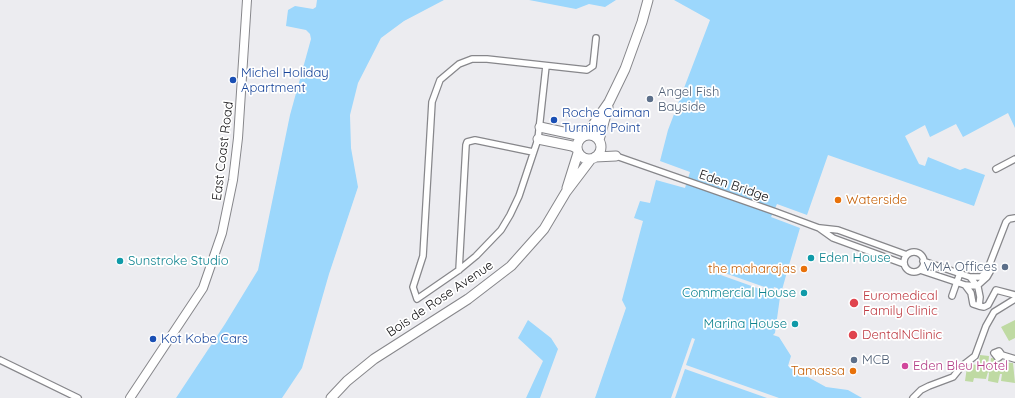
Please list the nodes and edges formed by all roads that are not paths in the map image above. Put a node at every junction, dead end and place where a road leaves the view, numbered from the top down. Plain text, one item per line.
1 (247, 0) edge
2 (648, 0) edge
3 (596, 38) dead end
4 (546, 66) junction
5 (609, 102) junction
6 (540, 128) junction
7 (584, 135) junction
8 (538, 139) junction
9 (600, 142) junction
10 (577, 150) junction
11 (533, 152) junction
12 (616, 156) junction
13 (593, 158) junction
14 (1015, 159) edge
15 (996, 169) dead end
16 (566, 192) junction
17 (1015, 218) edge
18 (819, 228) junction
19 (999, 241) junction
20 (907, 255) junction
21 (923, 261) junction
22 (904, 264) junction
23 (459, 270) junction
24 (920, 270) junction
25 (960, 273) junction
26 (970, 277) junction
27 (957, 282) junction
28 (965, 285) junction
29 (977, 286) junction
30 (1015, 295) edge
31 (952, 296) dead end
32 (1015, 299) edge
33 (979, 306) junction
34 (1002, 355) dead end
35 (1015, 358) edge
36 (0, 360) edge
37 (78, 398) edge
38 (130, 398) edge
39 (331, 398) edge
40 (913, 398) edge

1 - 38 main road, East Coast Road
2 - 5 main road
3 - 4 street
4 - 6 street
4 - 23 street
5 - 7 main road
5 - 9 main road
6 - 7 main road
6 - 8 street
7 - 9 main road
7 - 10 main road
8 - 10 main road
8 - 11 street
9 - 12 main road
9 - 13 main road
10 - 13 main road
10 - 16 main road, Bois de Rose Avenue
11 - 23 street
11 - 23 street
12 - 13 main road
12 - 18 street, Eden Bridge
13 - 16 main road, Bois de Rose Avenue
14 - 15 street
16 - 39 main road, Bois de Rose Avenue
17 - 19 street
18 - 20 street
18 - 22 street
19 - 26 street
19 - 29 street
20 - 21 street
20 - 22 street
21 - 24 street
21 - 25 street
22 - 24 street
24 - 27 street
25 - 26 street
25 - 27 street
26 - 29 street
27 - 28 street
27 - 31 street
28 - 29 street
28 - 33 street
29 - 33 street
30 - 33 street
32 - 40 street
34 - 35 street
36 - 37 street

